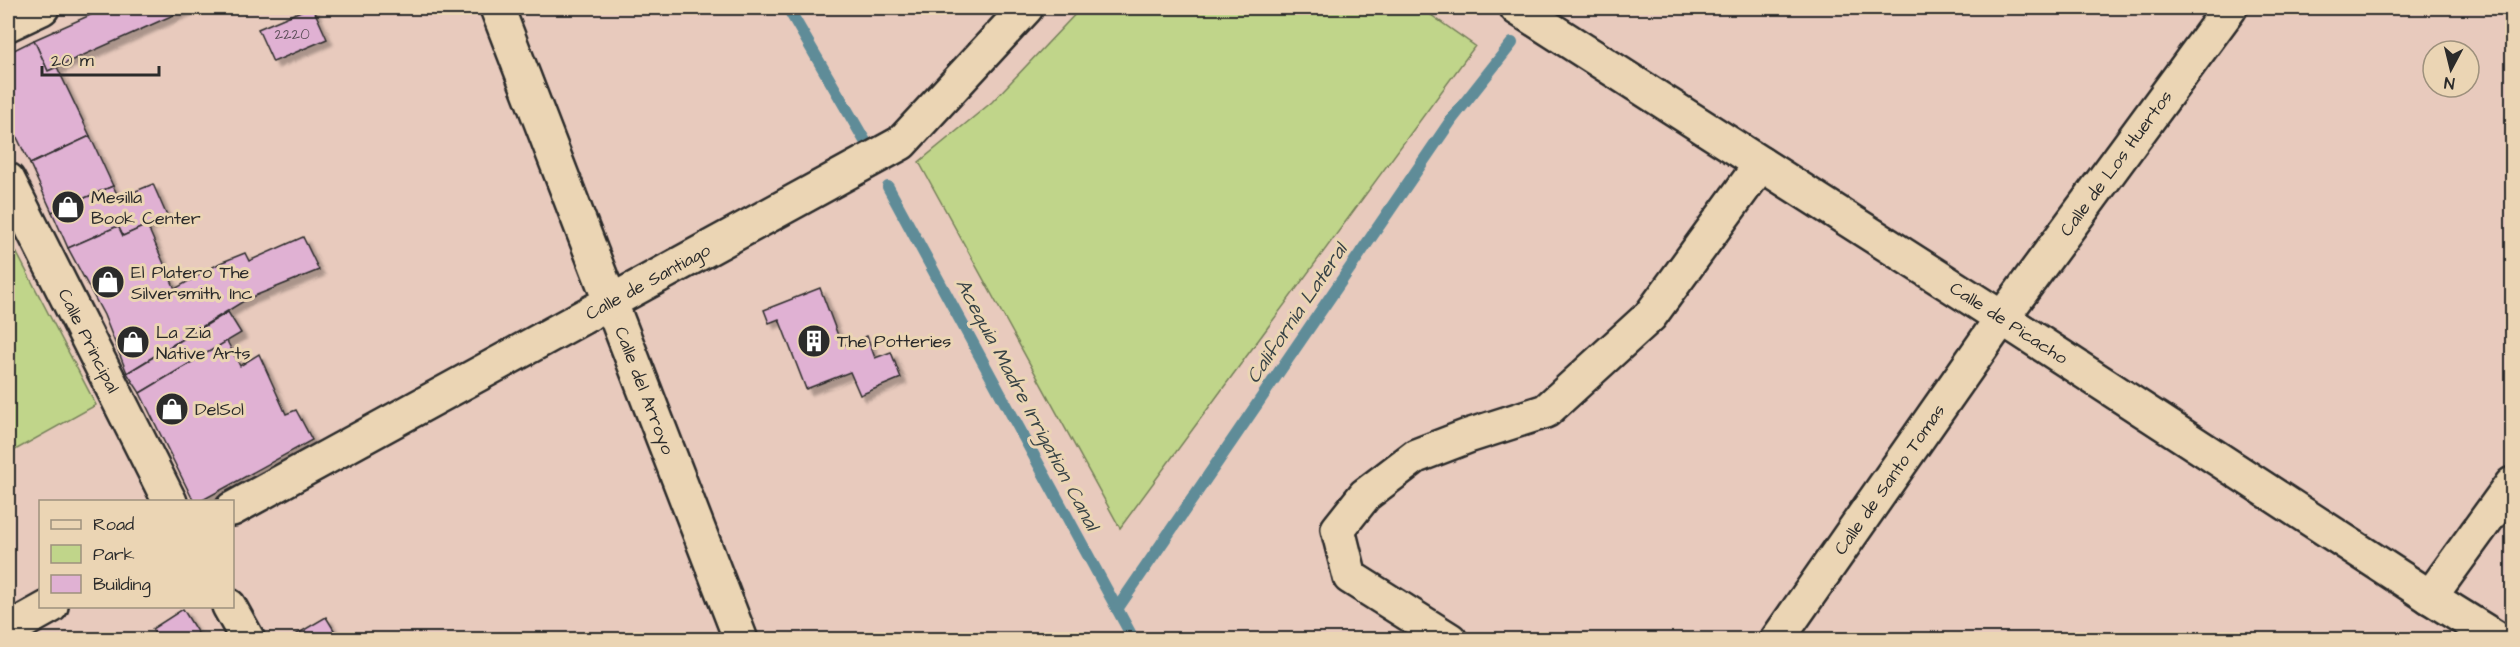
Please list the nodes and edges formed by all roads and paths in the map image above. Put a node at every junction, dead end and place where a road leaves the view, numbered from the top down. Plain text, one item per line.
1 (42, 8) edge
2 (497, 8) edge
3 (1026, 8) edge
4 (1517, 8) edge
5 (2230, 8) edge
6 (8, 24) edge
7 (1761, 164) junction
8 (8, 180) edge
9 (611, 300) junction
10 (2002, 318) junction
11 (2512, 484) edge
12 (169, 500) edge
13 (234, 508) edge
14 (2430, 597) junction
15 (47, 608) edge
16 (230, 608) edge
17 (8, 630) edge
18 (248, 639) edge
19 (741, 639) edge
20 (1450, 639) edge
21 (1777, 639) edge
22 (2499, 639) edge

1 - 6 street
2 - 9 street, Calle del Arroyo
3 - 9 street, Calle de Santiago
4 - 7 street, Calle de Picacho
5 - 10 street, Calle de Los Huertos
7 - 10 street, Calle de Picacho
7 - 20 street
8 - 12 street, Calle Principal
9 - 13 street, Calle de Santiago
9 - 19 street, Calle del Arroyo
10 - 14 street, Calle de Picacho
10 - 21 street, Calle de Santo Tomas
11 - 14 street
14 - 22 street, Calle de Picacho
15 - 17 street
16 - 18 street

